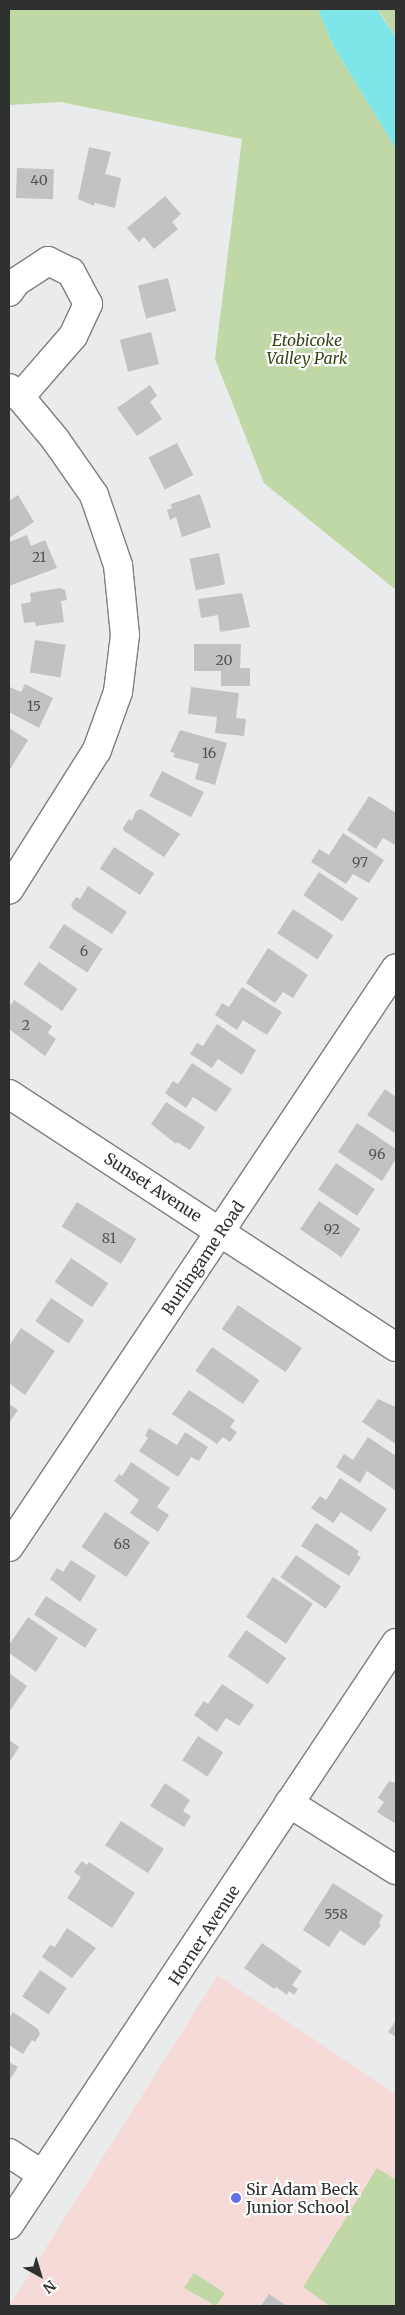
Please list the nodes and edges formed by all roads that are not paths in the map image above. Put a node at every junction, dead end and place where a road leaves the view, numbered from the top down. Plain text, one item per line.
1 (9, 292) edge
2 (14, 392) edge
3 (9, 890) edge
4 (396, 968) edge
5 (9, 1094) edge
6 (221, 1231) junction
7 (396, 1347) edge
8 (9, 1548) edge
9 (396, 1643) edge
10 (289, 1803) junction
11 (396, 1870) edge
12 (9, 2153) edge
13 (43, 2174) junction
14 (9, 2225) edge

1 - 2 street
2 - 3 street
4 - 6 street, Burlingame Road
5 - 6 street, Sunset Avenue
6 - 7 street, Sunset Avenue
6 - 8 street, Burlingame Road
9 - 10 street, Horner Avenue
10 - 11 street
10 - 13 street, Horner Avenue
12 - 13 street
13 - 14 street, Horner Avenue

